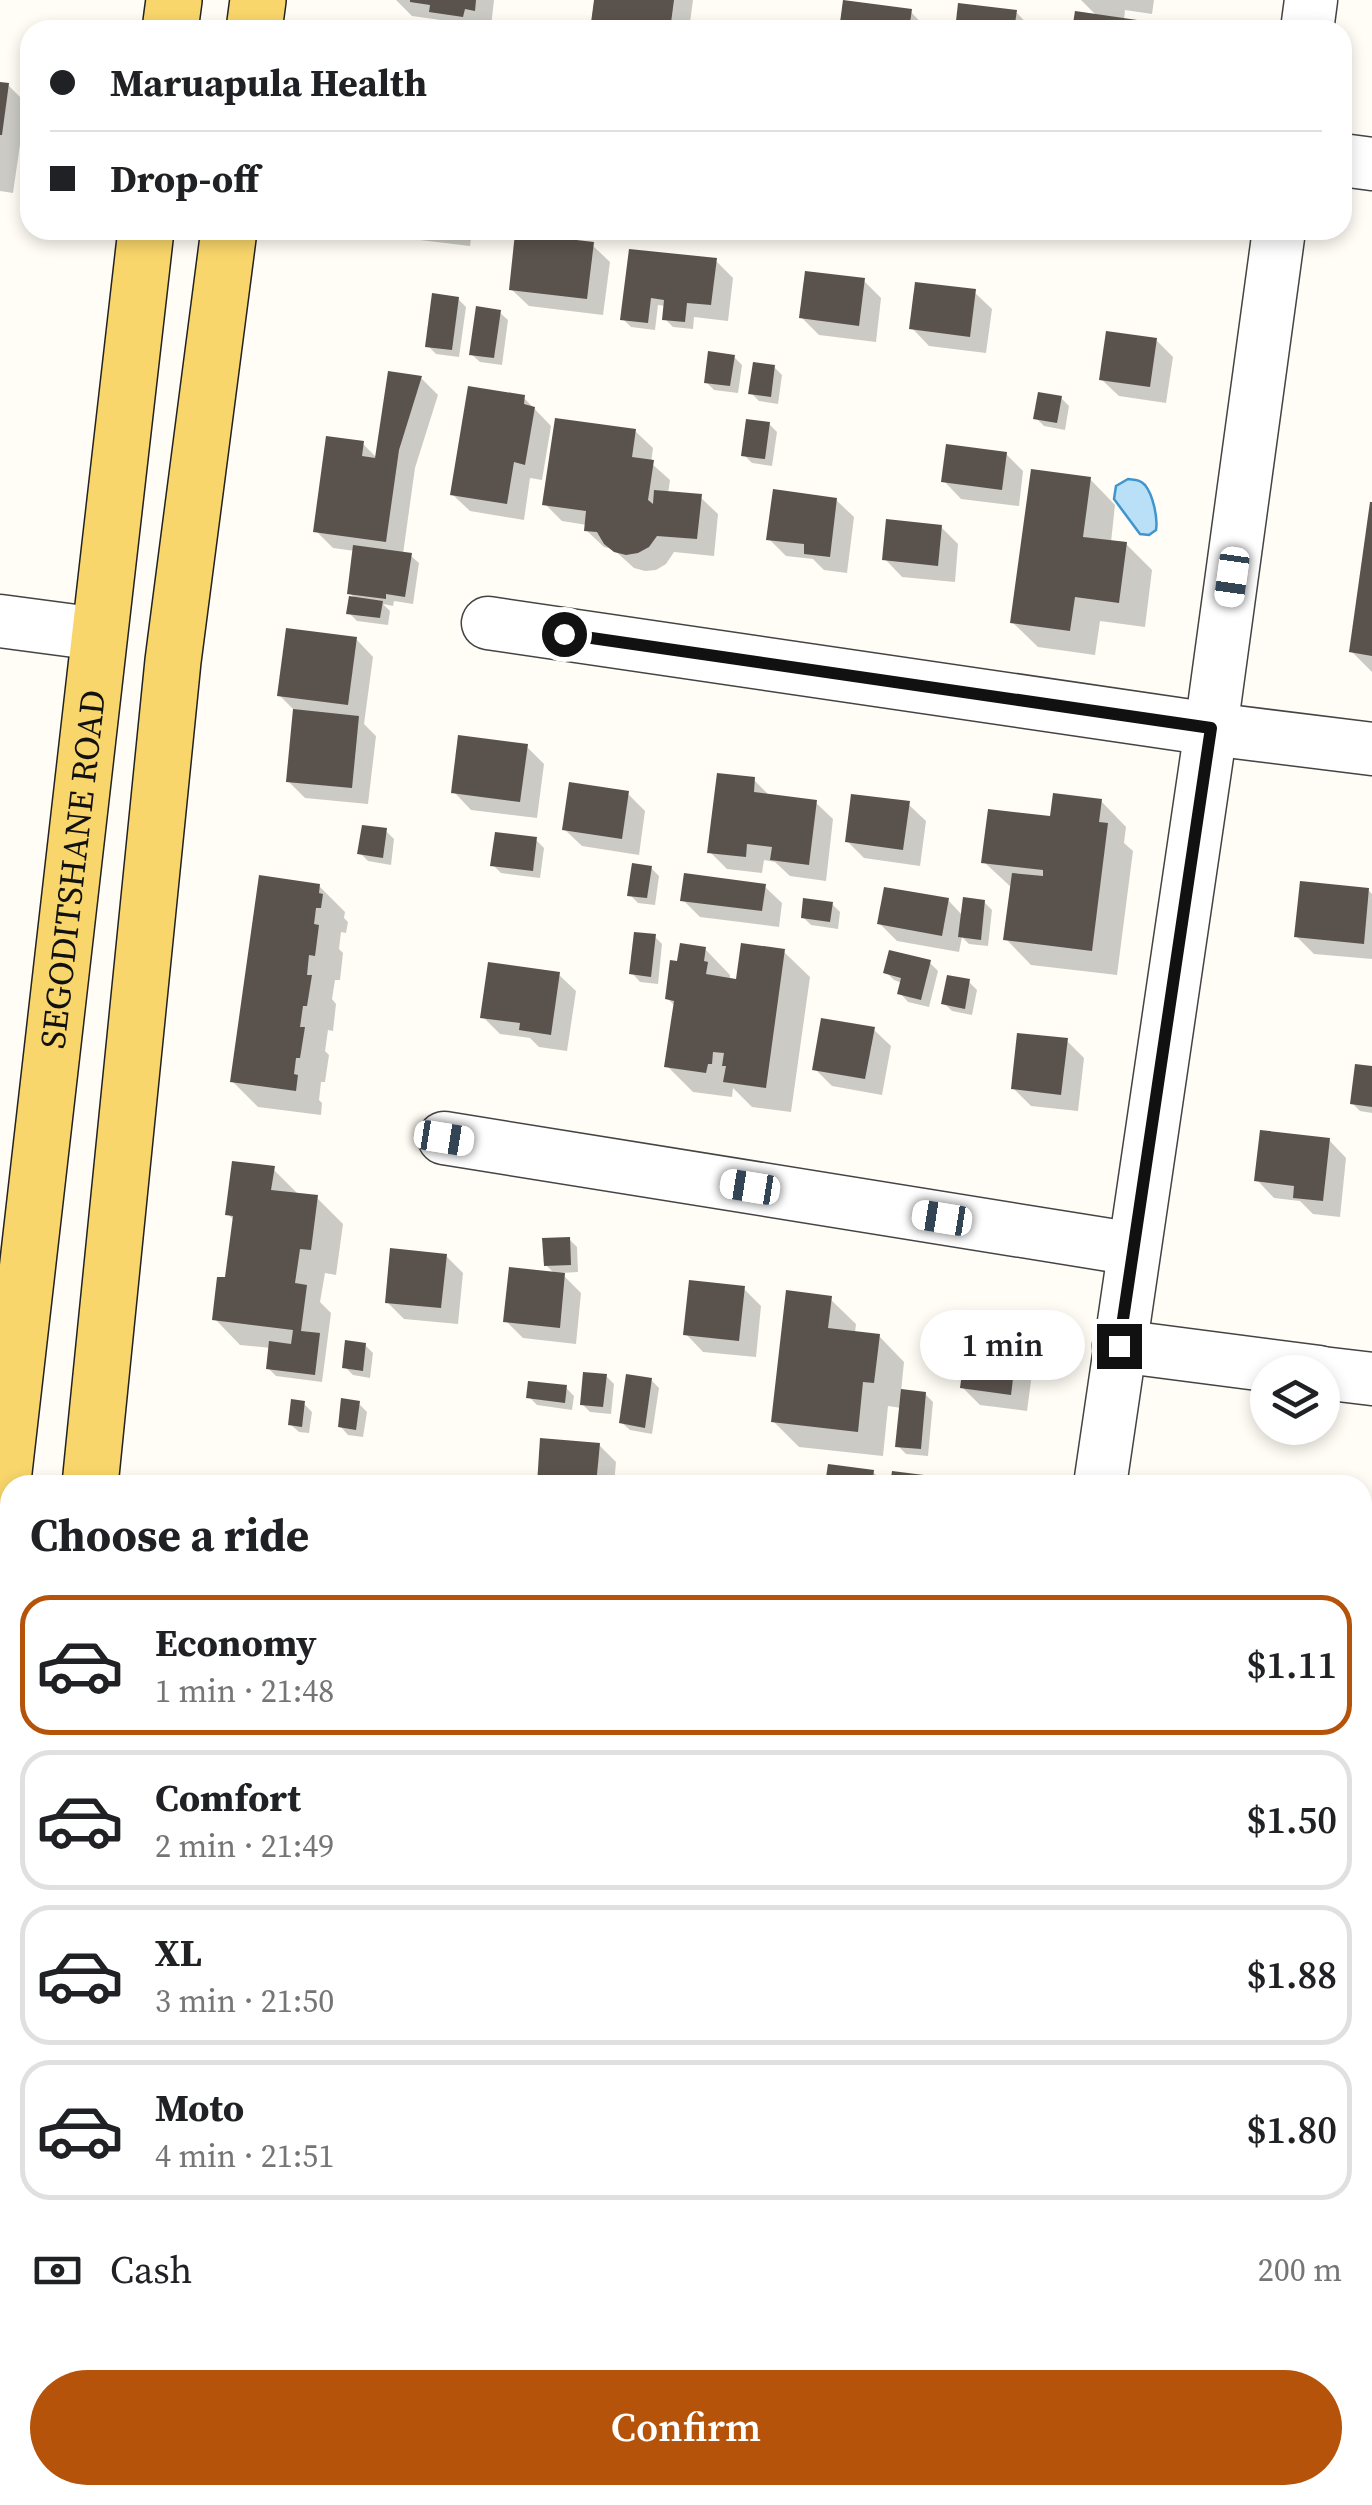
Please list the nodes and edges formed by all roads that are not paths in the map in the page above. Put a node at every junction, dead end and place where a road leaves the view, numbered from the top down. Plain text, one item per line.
1 (145, 240) edge
2 (227, 240) edge
3 (1267, 240) edge
4 (0, 621) edge
5 (488, 623) dead end
6 (98, 634) junction
7 (1211, 728) junction
8 (1372, 749) edge
9 (444, 1138) dead end
10 (1134, 1249) junction
11 (1119, 1346) junction
12 (1250, 1364) edge
13 (1340, 1376) edge
14 (1372, 1380) edge
15 (4, 1475) edge
16 (91, 1475) edge
17 (1101, 1475) edge

1 - 6 main road, SEGODITSHANE ROAD
2 - 16 main road
3 - 7 street
4 - 6 street
5 - 7 street
6 - 15 main road, SEGODITSHANE ROAD
7 - 8 street
7 - 10 street
9 - 10 street
10 - 11 street
11 - 12 street
11 - 17 street
13 - 14 street

